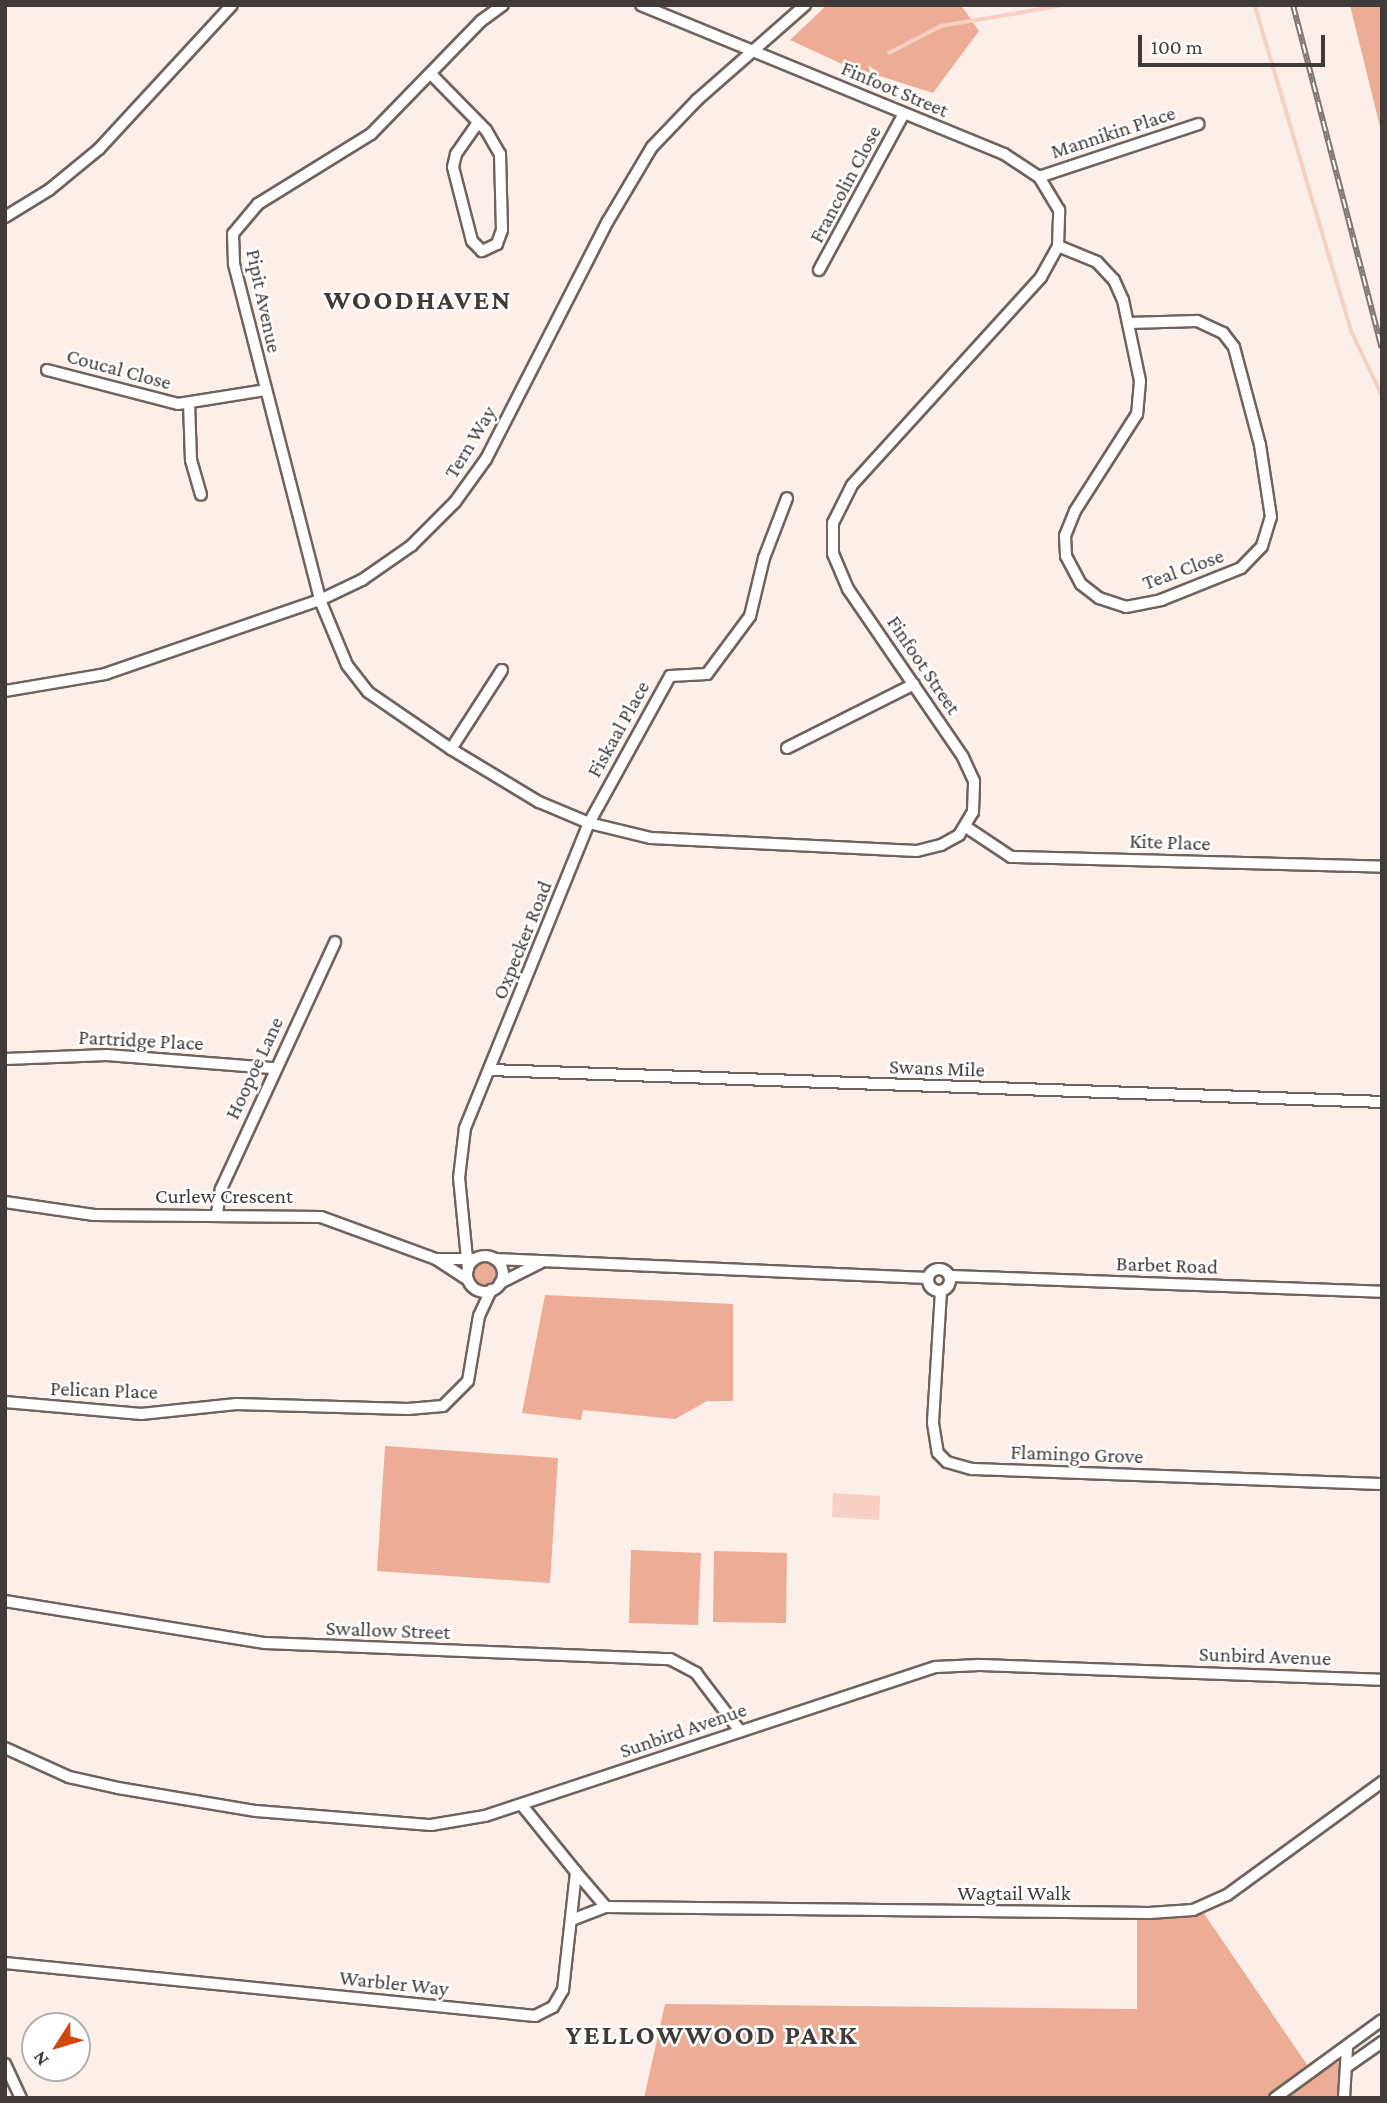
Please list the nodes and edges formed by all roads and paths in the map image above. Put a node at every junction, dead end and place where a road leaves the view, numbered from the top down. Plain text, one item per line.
1 (232, 5) edge
2 (503, 5) edge
3 (640, 5) edge
4 (805, 5) edge
5 (755, 51) junction
6 (431, 74) junction
7 (903, 115) junction
8 (478, 123) junction
9 (1198, 124) dead end
10 (1040, 177) junction
11 (5, 217) edge
12 (1058, 246) junction
13 (819, 270) dead end
14 (1129, 323) junction
15 (47, 370) dead end
16 (264, 390) junction
17 (189, 403) junction
18 (201, 495) dead end
19 (787, 498) dead end
20 (320, 600) junction
21 (502, 670) dead end
22 (914, 684) junction
23 (5, 691) edge
24 (787, 748) dead end
25 (451, 749) junction
26 (589, 823) junction
27 (966, 827) junction
28 (1382, 867) edge
29 (335, 942) dead end
30 (5, 1059) edge
31 (274, 1068) junction
32 (490, 1070) junction
33 (1382, 1102) edge
34 (5, 1202) edge
35 (217, 1213) junction
36 (436, 1259) junction
37 (495, 1259) junction
38 (542, 1262) junction
39 (471, 1268) junction
40 (950, 1276) junction
41 (928, 1278) junction
42 (496, 1287) junction
43 (941, 1291) junction
44 (1382, 1292) edge
45 (479, 1316) junction
46 (5, 1402) edge
47 (1382, 1484) edge
48 (5, 1601) edge
49 (1382, 1680) edge
50 (740, 1731) junction
51 (5, 1748) edge
52 (1382, 1782) edge
53 (521, 1804) junction
54 (576, 1872) junction
55 (607, 1907) junction
56 (574, 1919) junction
57 (5, 1963) edge
58 (1382, 2020) edge
59 (1382, 2042) edge
60 (1347, 2047) junction
61 (5, 2064) edge
62 (1348, 2066) junction
63 (21, 2098) edge
64 (1275, 2098) edge
65 (1344, 2098) edge

1 - 11 street
2 - 6 street, Pipit Avenue
3 - 5 street
4 - 5 street, Tern Way
5 - 7 street, Finfoot Street
5 - 20 street, Tern Way
6 - 8 street
6 - 16 street, Pipit Avenue
7 - 10 street, Finfoot Street
7 - 13 street, Francolin Close
8 - 8 street
9 - 10 street, Mannikin Place
10 - 12 street, Finfoot Street
12 - 14 street, Teal Close
12 - 22 street, Finfoot Street
14 - 14 street, Teal Close
15 - 17 street, Coucal Close
16 - 17 street, Coucal Close
16 - 20 street, Pipit Avenue
17 - 18 street
19 - 26 street, Fiskaal Place
20 - 23 street, Tern Way
20 - 25 street
21 - 25 street
22 - 24 street
22 - 27 street, Finfoot Street
25 - 26 street
26 - 27 street
26 - 32 street, Oxpecker Road
27 - 28 street, Kite Place
29 - 31 street, Hoopoe Lane
30 - 31 street, Partridge Place
31 - 35 street, Hoopoe Lane
32 - 33 street, Swans Mile
32 - 39 street, Oxpecker Road
34 - 35 street, Curlew Crescent
35 - 36 street, Curlew Crescent
36 - 39 street, Curlew Crescent
36 - 39 street, Curlew Crescent
37 - 38 street
37 - 39 street
37 - 42 street
38 - 41 street
38 - 42 street
39 - 42 street
39 - 45 street
40 - 41 street
40 - 43 street
40 - 44 street, Barbet Road
41 - 43 street
42 - 45 street
43 - 47 street, Flamingo Grove
45 - 46 street, Pelican Place
48 - 50 street, Swallow Street
49 - 50 street, Sunbird Avenue
50 - 53 street, Sunbird Avenue
51 - 53 street, Sunbird Avenue
52 - 55 street, Wagtail Walk
53 - 54 street
54 - 55 street
54 - 56 street, Warbler Way
55 - 56 street, Wagtail Walk
56 - 57 street, Warbler Way
58 - 60 street
59 - 62 street
60 - 62 street
60 - 64 street
61 - 63 street
62 - 65 street

